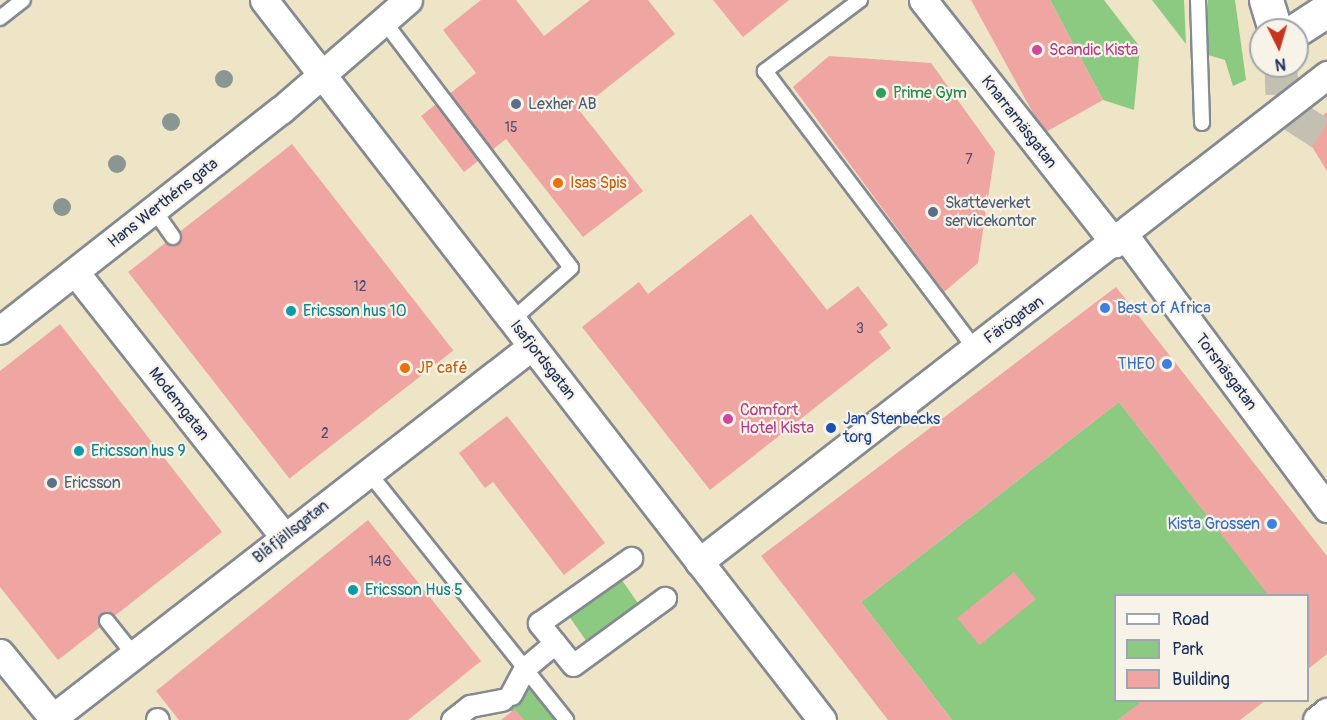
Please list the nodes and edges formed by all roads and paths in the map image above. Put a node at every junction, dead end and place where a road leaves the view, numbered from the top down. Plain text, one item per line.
1 (23, 0) edge
2 (264, 0) edge
3 (408, 0) edge
4 (860, 0) edge
5 (923, 0) edge
6 (1198, 0) edge
7 (1266, 0) edge
8 (1327, 10) edge
9 (0, 18) edge
10 (1271, 18) edge
11 (383, 20) junction
12 (1309, 22) edge
13 (320, 72) junction
14 (1327, 75) edge
15 (1202, 123) dead end
16 (154, 210) junction
17 (173, 237) dead end
18 (1120, 239) junction
19 (75, 272) junction
20 (512, 320) junction
21 (0, 330) edge
22 (532, 346) junction
23 (975, 349) junction
24 (369, 473) junction
25 (1327, 508) edge
26 (284, 537) junction
27 (631, 558) dead end
28 (699, 562) junction
29 (665, 598) dead end
30 (107, 621) dead end
31 (555, 643) junction
32 (0, 653) edge
33 (134, 655) junction
34 (525, 668) junction
35 (1327, 712) edge
36 (52, 719) edge
37 (452, 720) edge
38 (566, 720) edge
39 (822, 720) edge
40 (1317, 720) edge

1 - 9 lane
2 - 13 street, Isafjordsgatan
3 - 11 street
4 - 23 lane
5 - 18 street, Knarrarnäsgatan
6 - 15 lane
7 - 10 main road
8 - 12 main road
11 - 13 street
11 - 20 lane
13 - 16 street, Hans Werthéns gata
13 - 20 street, Isafjordsgatan
14 - 18 street, Färögatan
16 - 17 lane
16 - 19 street, Hans Werthéns gata
18 - 23 street, Färögatan
18 - 25 street, Torsnäsgatan
19 - 21 street, Hans Werthéns gata
19 - 26 street, Modemgatan
20 - 22 street, Isafjordsgatan
22 - 24 street, Blåfjällsgatan
22 - 28 street, Isafjordsgatan
23 - 28 street, Färögatan
24 - 26 street, Blåfjällsgatan
24 - 34 lane
26 - 33 street, Blåfjällsgatan
27 - 31 street
28 - 39 street, Isafjordsgatan
29 - 31 street
30 - 33 lane
31 - 34 street
32 - 36 street
33 - 36 street, Blåfjällsgatan
34 - 37 street
34 - 38 lane
35 - 40 street

